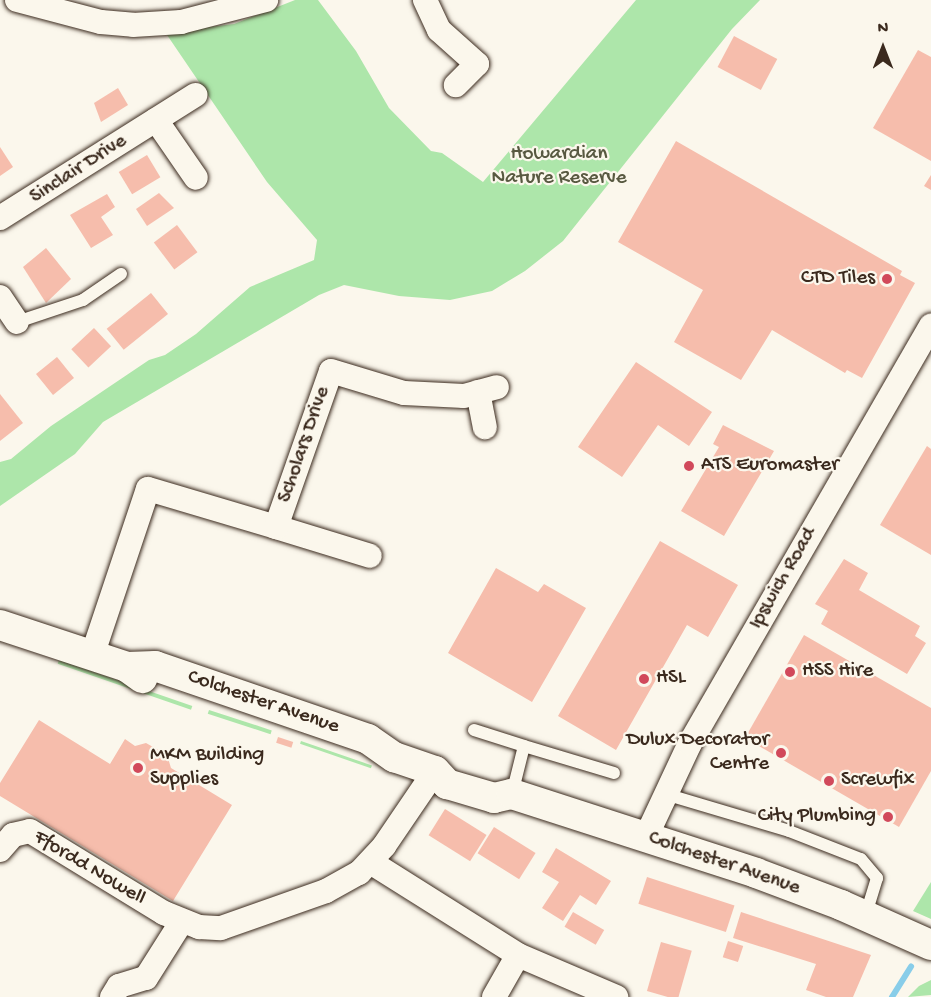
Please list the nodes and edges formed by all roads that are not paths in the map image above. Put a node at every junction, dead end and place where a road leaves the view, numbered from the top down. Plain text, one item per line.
1 (266, 0) edge
2 (426, 0) edge
3 (29, 1) edge
4 (456, 85) dead end
5 (195, 95) dead end
6 (156, 120) junction
7 (196, 178) dead end
8 (0, 218) edge
9 (121, 274) dead end
10 (0, 297) edge
11 (17, 322) joint
12 (931, 325) edge
13 (485, 427) dead end
14 (276, 528) junction
15 (370, 556) dead end
16 (0, 624) edge
17 (92, 656) junction
18 (474, 730) dead end
19 (524, 746) junction
20 (435, 771) junction
21 (614, 773) dead end
22 (512, 794) junction
23 (665, 794) junction
24 (646, 837) junction
25 (0, 850) edge
26 (372, 862) junction
27 (866, 915) junction
28 (182, 921) junction
29 (931, 945) edge
30 (518, 955) junction
31 (614, 996) edge
32 (112, 997) edge
33 (494, 997) edge

1 - 3 street
2 - 4 street
5 - 6 street, Sinclair Drive
6 - 7 street
6 - 8 street, Sinclair Drive
9 - 11 lane
10 - 11 street
12 - 23 street, Ipswich Road
13 - 14 street, Scholars Drive
14 - 15 street, Scholars Drive
14 - 17 street, Scholars Drive
16 - 17 street, Colchester Avenue
17 - 20 street, Colchester Avenue
18 - 19 lane
19 - 21 lane
19 - 22 lane
20 - 22 street, Colchester Avenue
20 - 26 street, Ffordd Nowell
22 - 24 street, Colchester Avenue
23 - 24 street, Ipswich Road
23 - 27 lane
24 - 27 street, Colchester Avenue
25 - 28 street, Ffordd Nowell
26 - 28 street, Ffordd Nowell
26 - 30 street
27 - 29 street, Colchester Avenue
28 - 32 street
30 - 31 street
30 - 33 street

